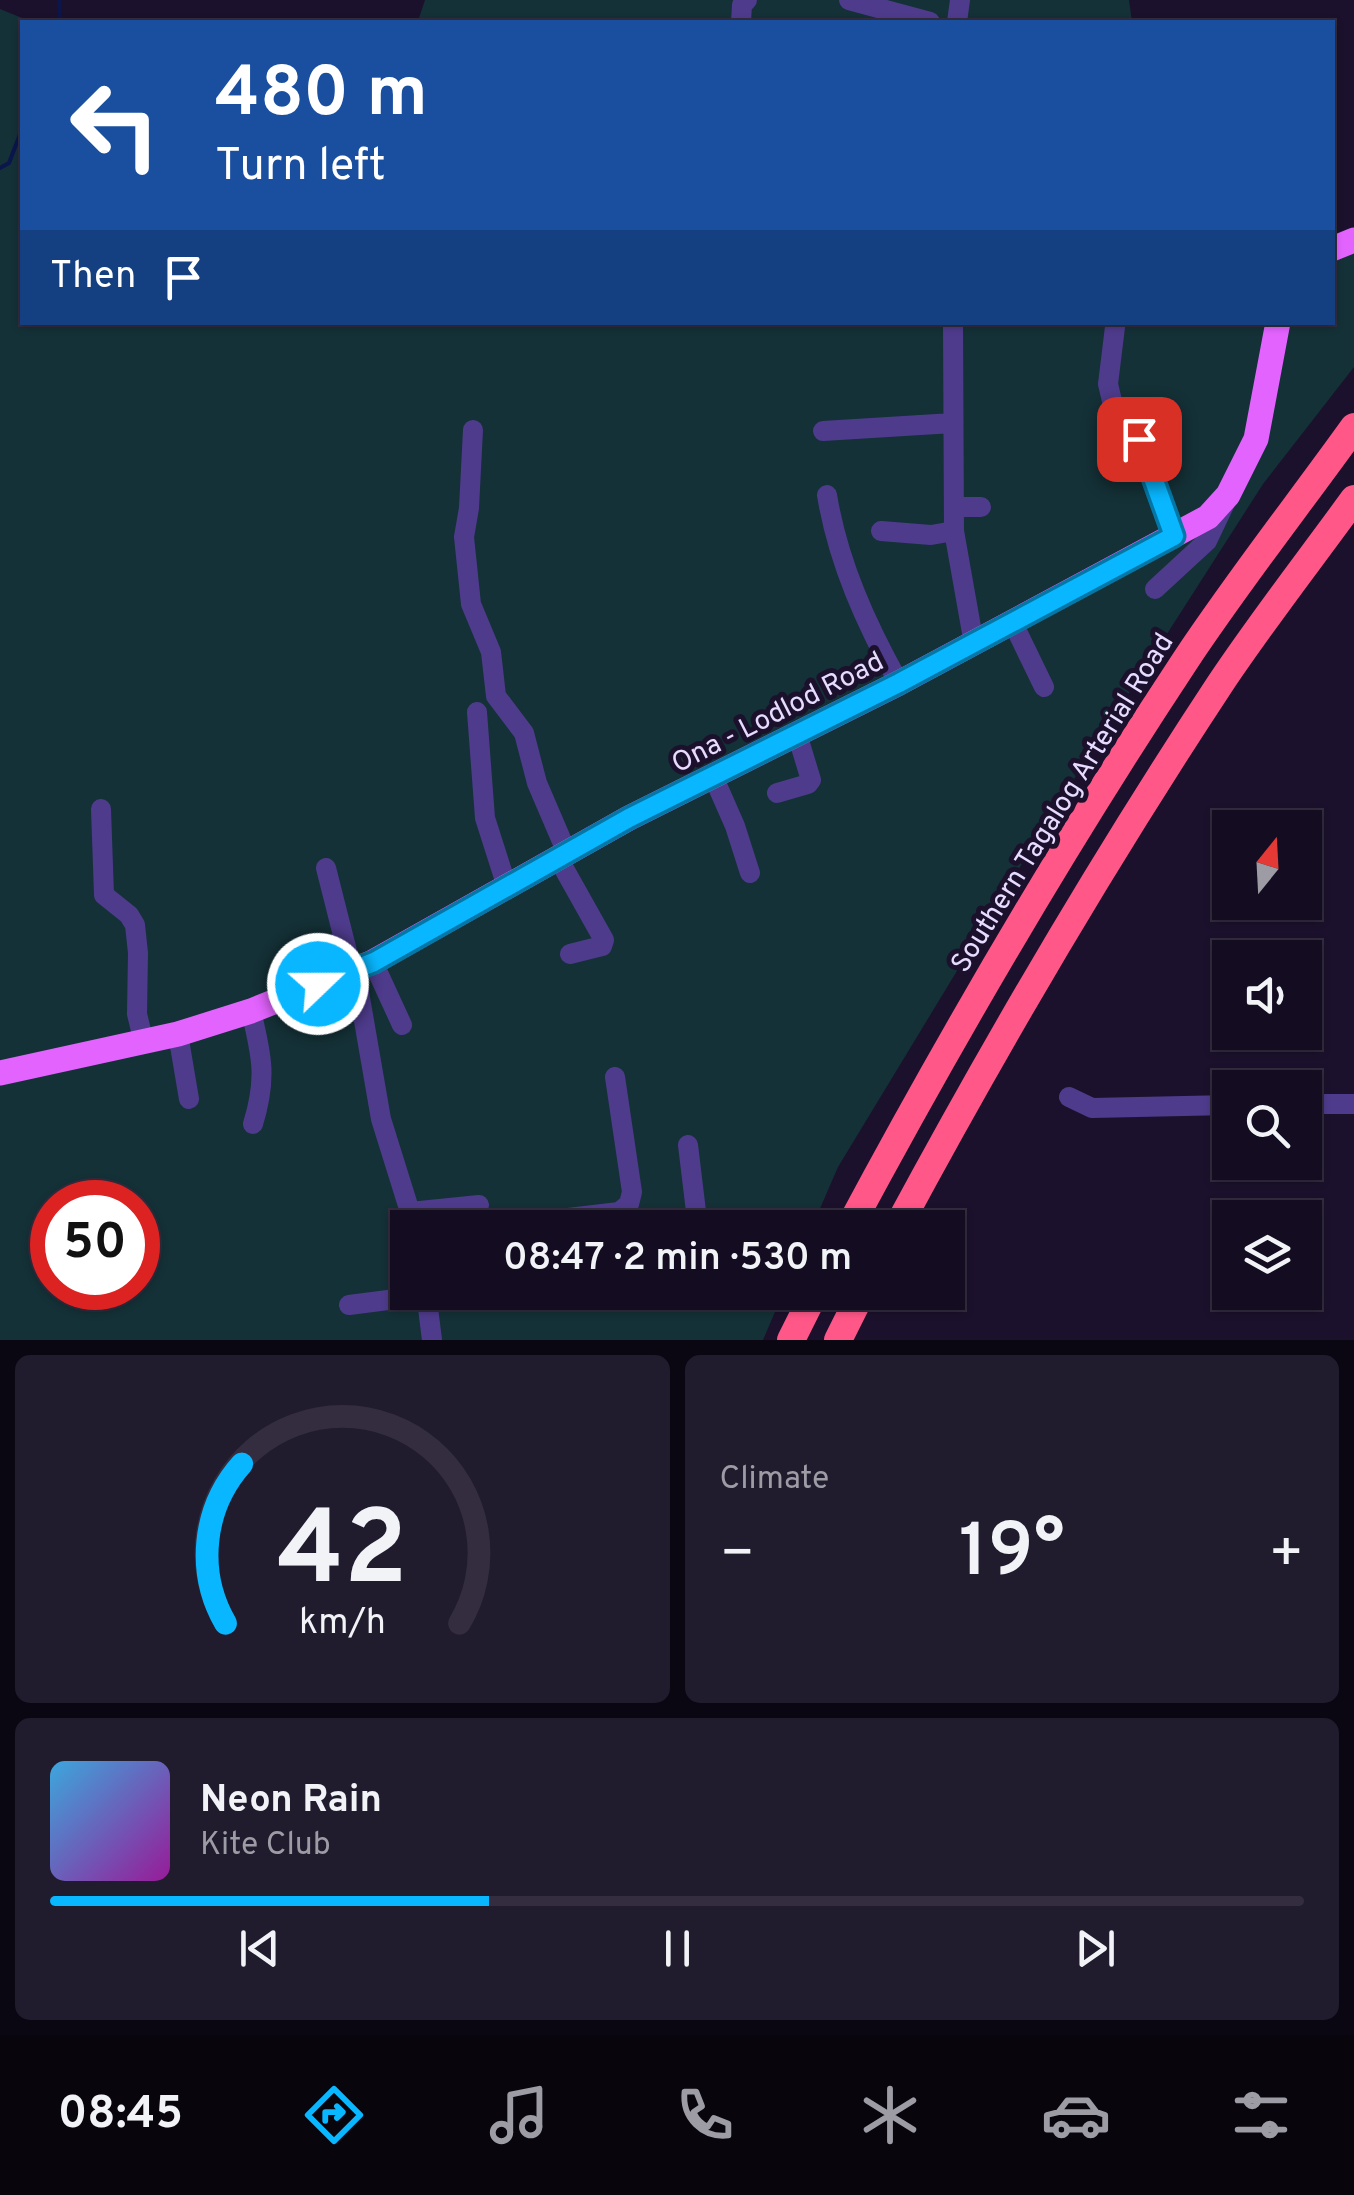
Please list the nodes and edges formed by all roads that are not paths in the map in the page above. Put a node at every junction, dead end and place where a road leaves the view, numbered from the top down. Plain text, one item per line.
1 (849, 0) edge
2 (923, 20) edge
3 (952, 325) edge
4 (1277, 325) edge
5 (1115, 327) dead end
6 (953, 423) junction
7 (1354, 427) edge
8 (473, 430) dead end
9 (823, 431) dead end
10 (827, 495) dead end
11 (1228, 495) junction
12 (1354, 499) edge
13 (954, 507) junction
14 (980, 507) dead end
15 (881, 532) dead end
16 (954, 532) junction
17 (1174, 536) junction
18 (1155, 588) dead end
19 (1013, 623) junction
20 (974, 644) junction
21 (899, 683) junction
22 (1044, 687) dead end
23 (477, 712) dead end
24 (797, 734) junction
25 (713, 776) junction
26 (777, 793) dead end
27 (101, 809) dead end
28 (563, 856) junction
29 (326, 868) dead end
30 (750, 873) dead end
31 (507, 887) junction
32 (570, 954) dead end
33 (360, 967) junction
34 (252, 1011) junction
35 (402, 1025) dead end
36 (178, 1034) junction
37 (144, 1043) junction
38 (0, 1074) edge
39 (615, 1078) dead end
40 (1068, 1097) dead end
41 (189, 1100) dead end
42 (1322, 1104) edge
43 (1354, 1104) edge
44 (1212, 1105) edge
45 (253, 1124) dead end
46 (688, 1145) dead end
47 (479, 1205) dead end
48 (409, 1210) edge
49 (457, 1210) edge
50 (621, 1210) edge
51 (696, 1210) edge
52 (859, 1210) edge
53 (907, 1210) edge
54 (390, 1300) edge
55 (349, 1306) dead end
56 (428, 1310) edge
57 (806, 1310) edge
58 (853, 1310) edge
59 (432, 1340) edge
60 (792, 1340) edge
61 (838, 1340) edge

1 - 2 street
3 - 6 street
4 - 11 main road, Ona - Lodlod Road
5 - 17 street
6 - 9 street
6 - 13 street
7 - 52 highway, Southern Tagalog Arterial Road
8 - 28 street
10 - 21 street
11 - 17 main road, Ona - Lodlod Road
11 - 18 street
12 - 53 highway
13 - 14 street
13 - 16 street
15 - 16 street
16 - 20 street
17 - 19 main road, Ona - Lodlod Road
19 - 20 main road, Ona - Lodlod Road
19 - 22 street
20 - 21 main road, Ona - Lodlod Road
21 - 24 main road, Ona - Lodlod Road
23 - 31 street
24 - 25 main road, Ona - Lodlod Road
24 - 26 street
25 - 28 main road, Ona - Lodlod Road
25 - 30 street
27 - 37 street
28 - 31 main road, Ona - Lodlod Road
28 - 32 street
29 - 33 street
31 - 33 main road, Ona - Lodlod Road
33 - 34 main road, Ona - Lodlod Road
33 - 35 street
33 - 48 street
34 - 36 main road, Ona - Lodlod Road
34 - 45 street
36 - 37 main road, Ona - Lodlod Road
36 - 41 street
37 - 38 main road, Ona - Lodlod Road
39 - 50 street
40 - 44 street
42 - 43 street
46 - 51 street
47 - 49 street
54 - 55 street
56 - 59 street
57 - 60 highway
58 - 61 highway

